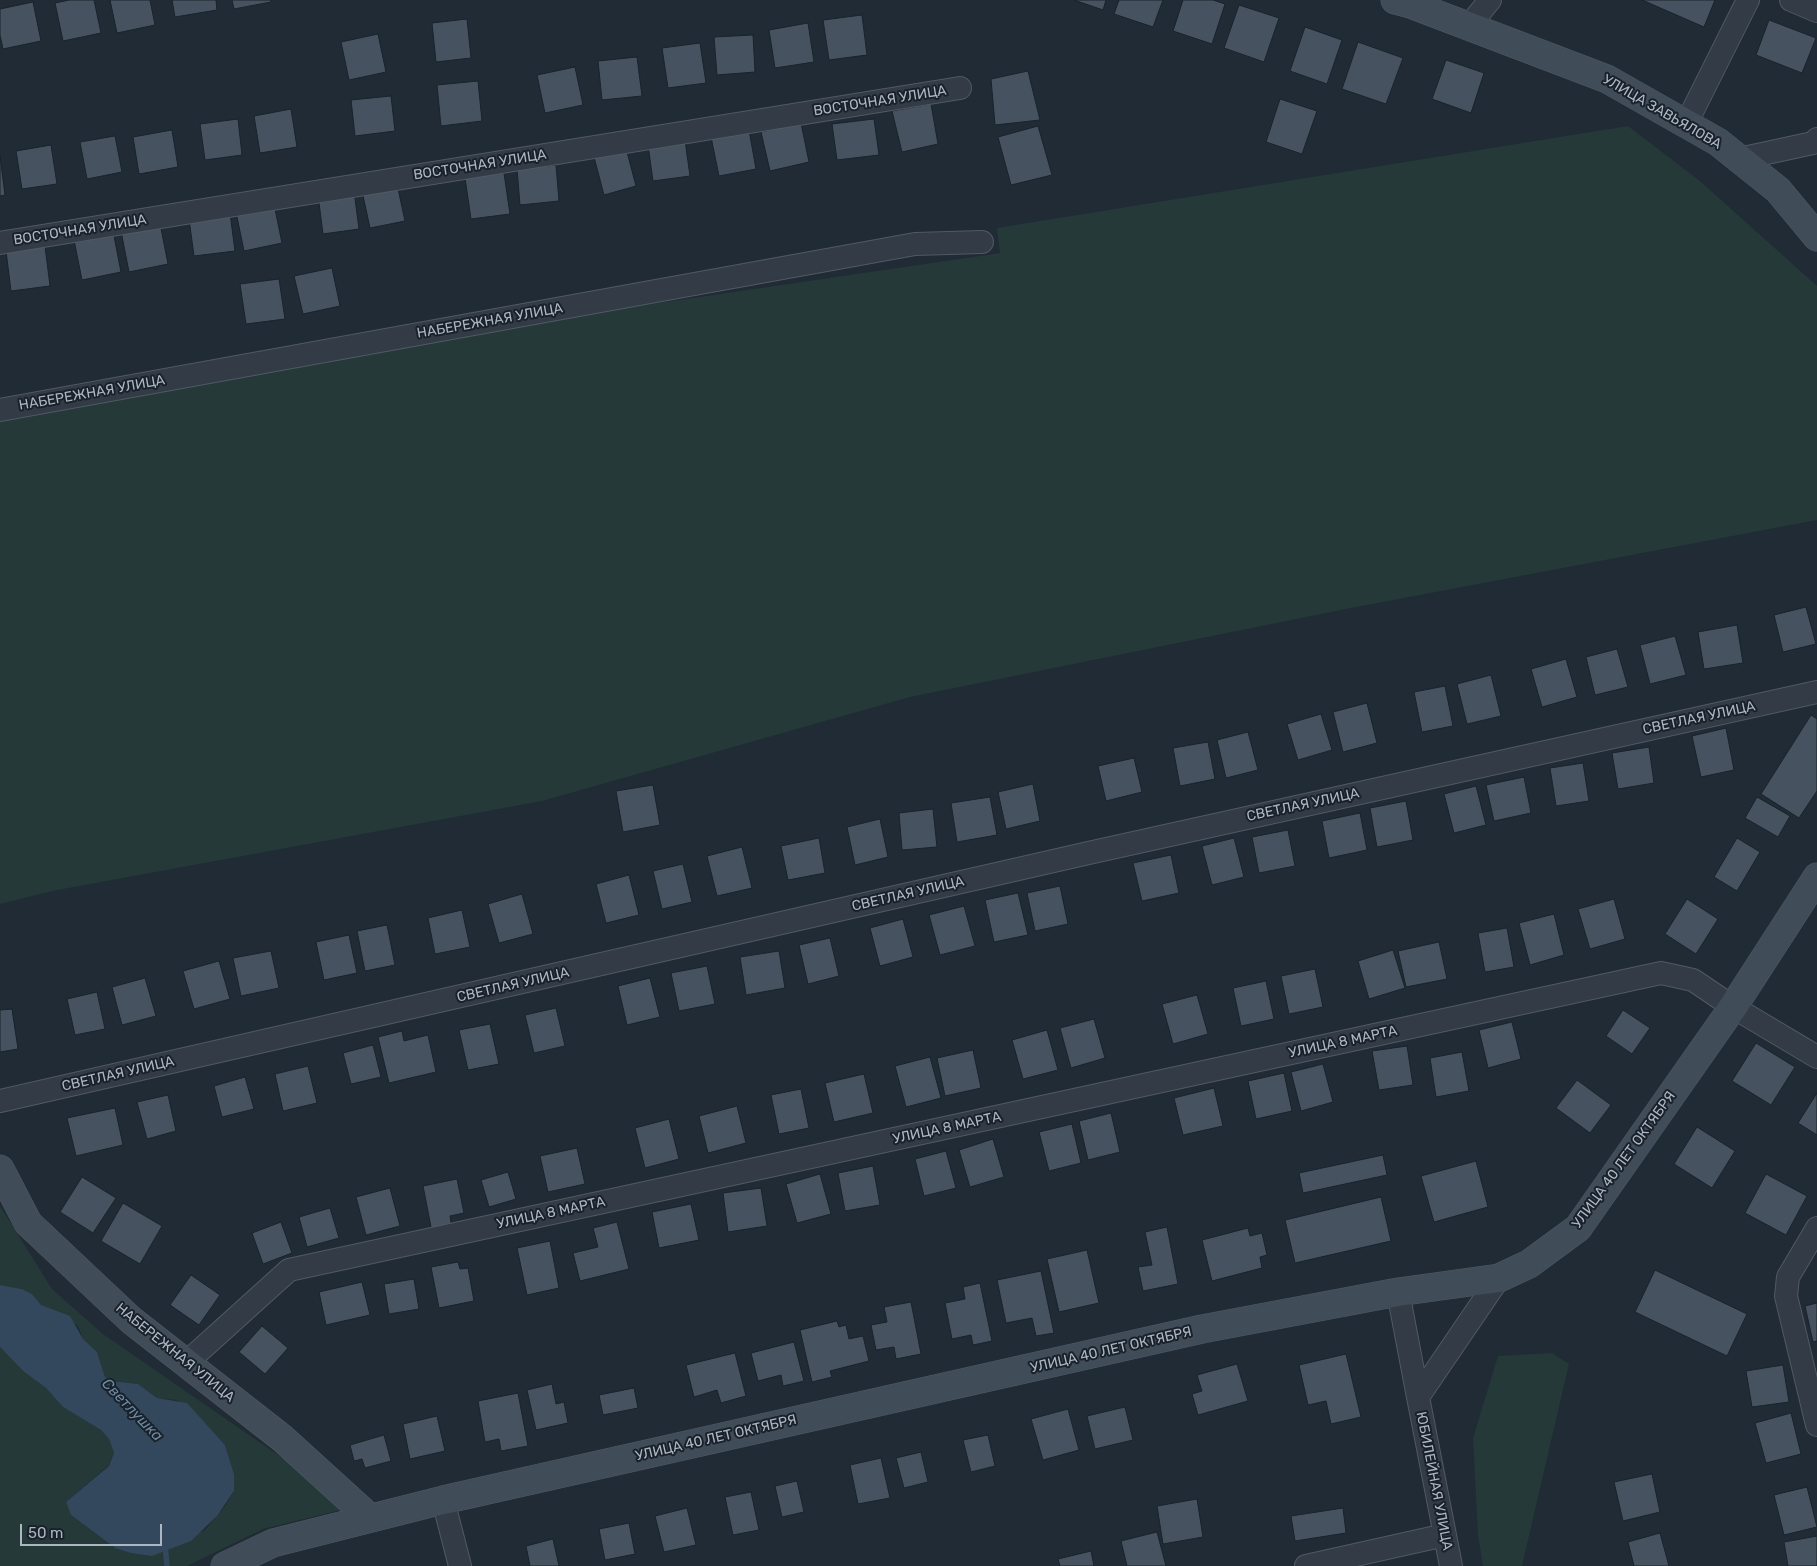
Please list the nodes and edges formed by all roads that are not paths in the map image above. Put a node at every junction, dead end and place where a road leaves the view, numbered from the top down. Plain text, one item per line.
1 (1490, 0) edge
2 (1748, 0) edge
3 (1791, 0) edge
4 (1404, 1) edge
5 (1817, 11) edge
6 (1468, 26) junction
7 (960, 88) dead end
8 (1686, 124) junction
9 (1817, 139) edge
10 (1739, 159) junction
11 (1817, 237) edge
12 (982, 242) dead end
13 (0, 243) edge
14 (0, 410) edge
15 (1817, 692) edge
16 (1817, 877) edge
17 (1733, 1007) junction
18 (1817, 1057) edge
19 (0, 1101) edge
20 (0, 1170) edge
21 (1817, 1228) edge
22 (1499, 1278) junction
23 (1398, 1292) junction
24 (186, 1363) junction
25 (1418, 1397) junction
26 (1817, 1425) edge
27 (443, 1500) junction
28 (370, 1518) junction
29 (1445, 1535) junction
30 (225, 1566) edge
31 (460, 1566) edge
32 (1306, 1566) edge
33 (1451, 1566) edge

1 - 6 street
2 - 8 street
3 - 5 street
4 - 6 main road, УЛИЦА ЗАВЬЯЛОВА
6 - 8 main road, УЛИЦА ЗАВЬЯЛОВА
7 - 13 street, ВОСТОЧНАЯ УЛИЦА
8 - 10 main road, УЛИЦА ЗАВЬЯЛОВА
9 - 10 street
10 - 11 main road, УЛИЦА ЗАВЬЯЛОВА
12 - 14 street, НАБЕРЕЖНАЯ УЛИЦА
15 - 19 street, СВЕТЛАЯ УЛИЦА
16 - 17 main road, УЛИЦА 40 ЛЕТ ОКТЯБРЯ
17 - 18 street, УЛИЦА 8 МАРТА
17 - 22 main road, УЛИЦА 40 ЛЕТ ОКТЯБРЯ
17 - 24 street, УЛИЦА 8 МАРТА
20 - 24 main road, НАБЕРЕЖНАЯ УЛИЦА
21 - 26 street
22 - 23 main road, УЛИЦА 40 ЛЕТ ОКТЯБРЯ
22 - 25 street, ЮБИЛЕЙНАЯ УЛИЦА
23 - 25 street, ЮБИЛЕЙНАЯ УЛИЦА
23 - 27 main road, УЛИЦА 40 ЛЕТ ОКТЯБРЯ
24 - 28 main road, НАБЕРЕЖНАЯ УЛИЦА
25 - 29 street, ЮБИЛЕЙНАЯ УЛИЦА
27 - 28 main road, УЛИЦА 40 ЛЕТ ОКТЯБРЯ
27 - 31 street
28 - 30 main road, УЛИЦА 40 ЛЕТ ОКТЯБРЯ
29 - 32 street
29 - 33 street, ЮБИЛЕЙНАЯ УЛИЦА

